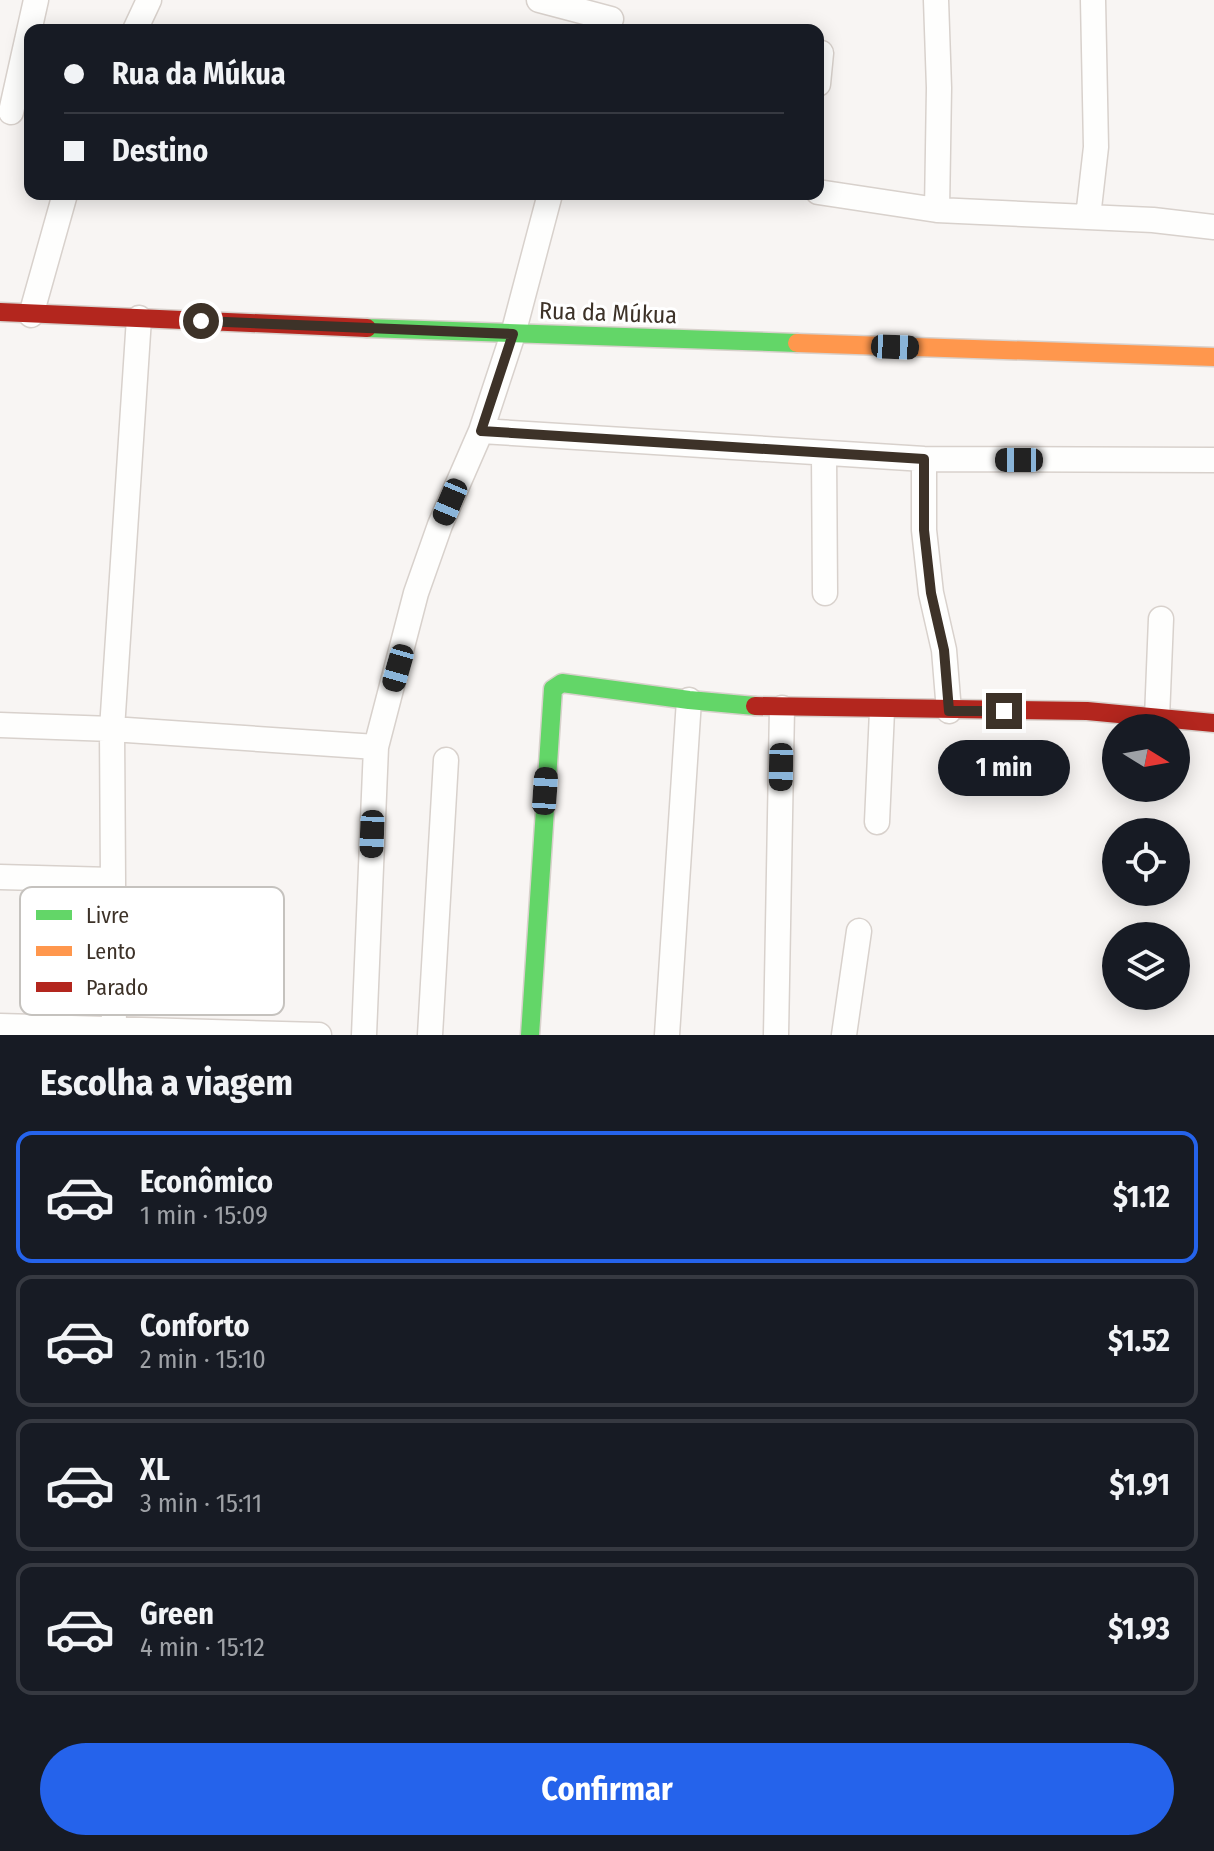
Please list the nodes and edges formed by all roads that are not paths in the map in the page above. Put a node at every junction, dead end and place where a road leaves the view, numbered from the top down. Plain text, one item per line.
1 (36, 0) edge
2 (149, 0) edge
3 (539, 0) edge
4 (936, 0) edge
5 (1093, 0) edge
6 (612, 16) edge
7 (31, 24) edge
8 (138, 24) edge
9 (24, 61) edge
10 (14, 112) edge
11 (824, 193) edge
12 (63, 200) edge
13 (548, 200) edge
14 (937, 210) junction
15 (1088, 217) junction
16 (1214, 227) edge
17 (0, 312) edge
18 (31, 315) junction
19 (139, 318) junction
20 (513, 334) junction
21 (1214, 357) edge
22 (481, 431) junction
23 (824, 454) junction
24 (924, 459) junction
25 (1214, 460) edge
26 (825, 593) dead end
27 (1161, 619) dead end
28 (689, 700) junction
29 (782, 708) junction
30 (882, 711) junction
31 (949, 711) junction
32 (1117, 714) edge
33 (1157, 714) edge
34 (1190, 721) edge
35 (1214, 723) edge
36 (0, 725) edge
37 (112, 729) junction
38 (376, 747) junction
39 (446, 760) dead end
40 (877, 822) dead end
41 (0, 877) edge
42 (112, 880) junction
43 (112, 887) edge
44 (859, 931) dead end
45 (0, 1026) edge
46 (114, 1032) edge
47 (319, 1035) edge
48 (364, 1035) edge
49 (430, 1035) edge
50 (530, 1035) edge
51 (667, 1035) edge
52 (776, 1035) edge
53 (844, 1035) edge

1 - 7 street
2 - 8 street
3 - 6 street
4 - 14 street
5 - 15 street
9 - 10 street
11 - 14 street
12 - 18 street
13 - 20 street
14 - 15 street
15 - 16 street
17 - 18 street, Rua da Múkua
18 - 19 street, Rua da Múkua
19 - 20 street, Rua da Múkua
19 - 37 street
20 - 21 street, Rua da Múkua
20 - 22 street
22 - 23 street
22 - 38 street
23 - 24 street
23 - 26 street
24 - 25 street
24 - 31 street
27 - 33 street
28 - 29 street
28 - 50 street
28 - 51 street
29 - 30 street
29 - 52 street
30 - 31 street
30 - 40 street
31 - 32 street
34 - 35 street
36 - 37 street
37 - 38 street
37 - 42 street
38 - 48 street
39 - 49 street
41 - 42 street
42 - 43 street
44 - 53 street
45 - 46 street
46 - 47 street

